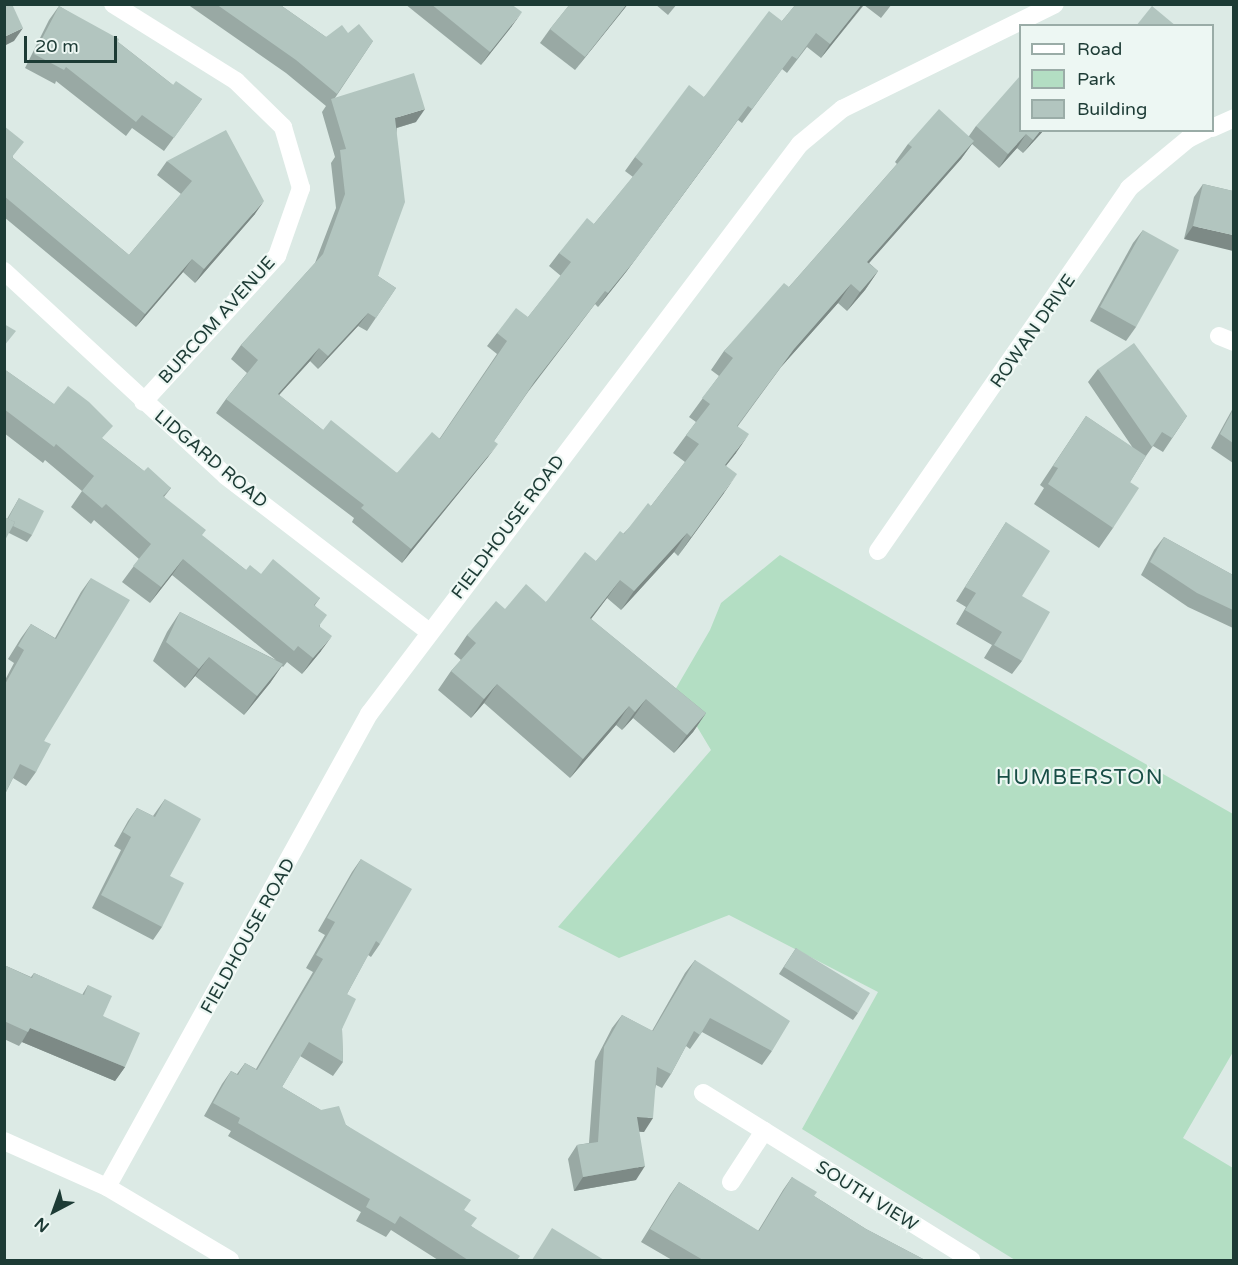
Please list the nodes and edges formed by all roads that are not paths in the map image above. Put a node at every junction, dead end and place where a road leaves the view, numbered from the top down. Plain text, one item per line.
1 (113, 4) edge
2 (1055, 4) edge
3 (1233, 118) edge
4 (1214, 127) edge
5 (1202, 132) edge
6 (4, 272) edge
7 (143, 402) junction
8 (878, 551) dead end
9 (429, 632) junction
10 (703, 1093) dead end
11 (764, 1131) junction
12 (4, 1141) edge
13 (731, 1182) dead end
14 (107, 1187) junction
15 (230, 1260) edge
16 (971, 1260) edge

1 - 7 street, BURCOM AVENUE
2 - 9 street, FIELDHOUSE ROAD
3 - 4 street
5 - 8 street, ROWAN DRIVE
6 - 7 street, LIDGARD ROAD
7 - 9 street, LIDGARD ROAD
9 - 14 street, FIELDHOUSE ROAD
10 - 11 street, SOUTH VIEW
11 - 13 street
11 - 16 street, SOUTH VIEW
12 - 14 street
14 - 15 street

